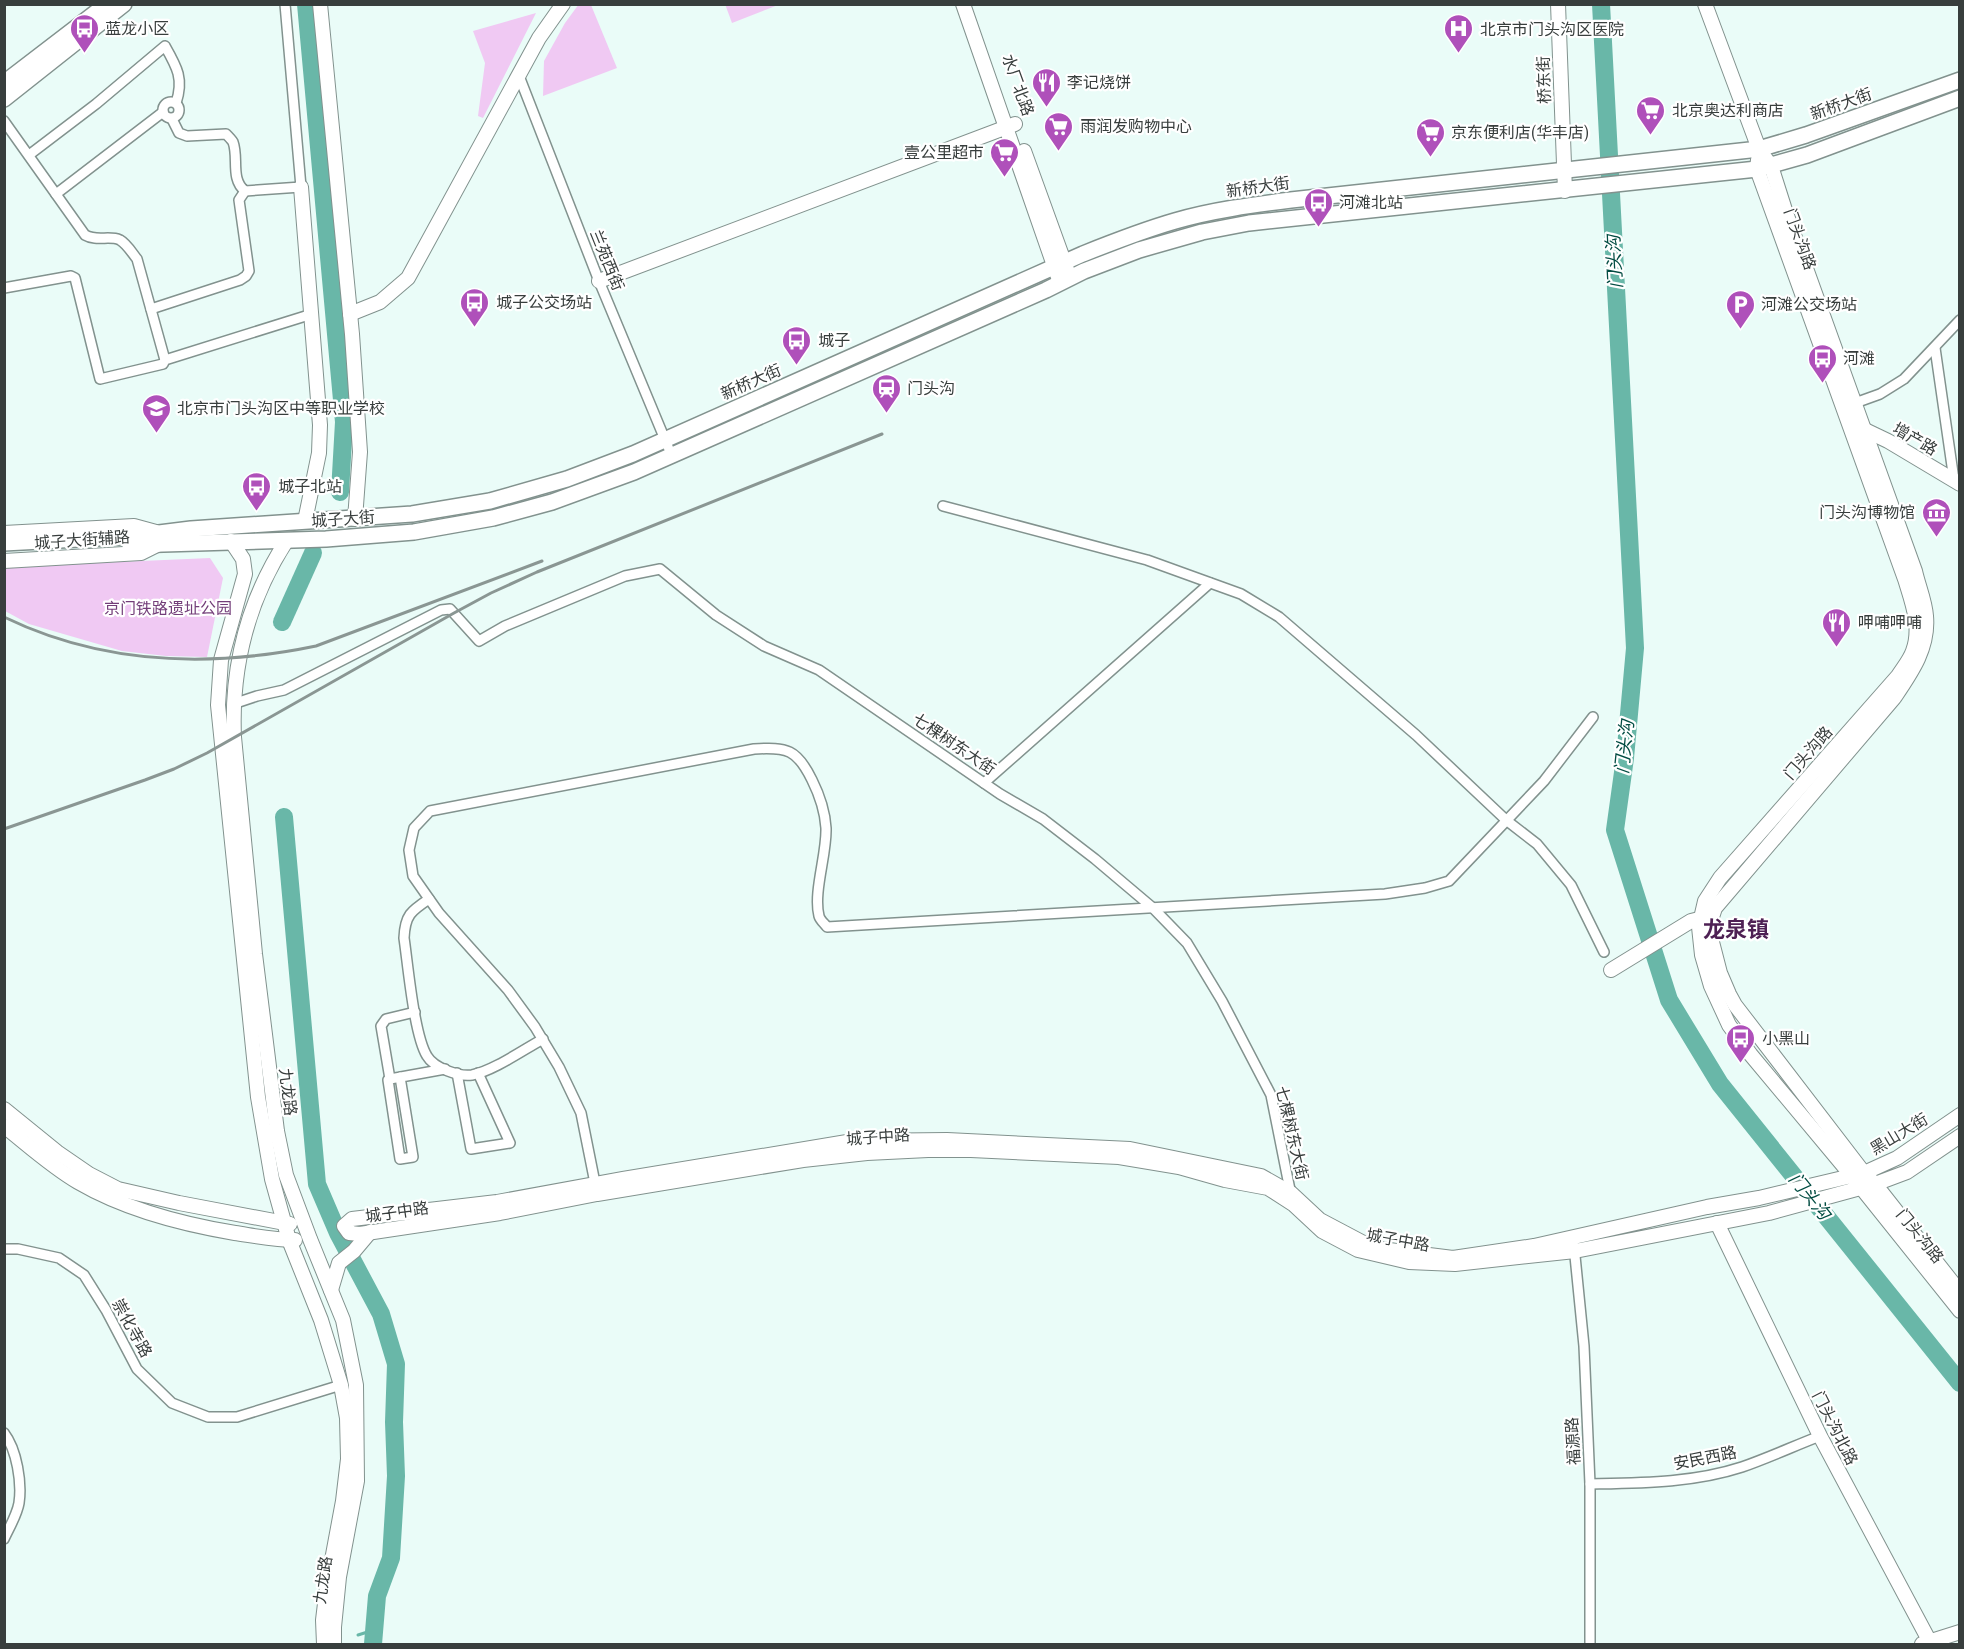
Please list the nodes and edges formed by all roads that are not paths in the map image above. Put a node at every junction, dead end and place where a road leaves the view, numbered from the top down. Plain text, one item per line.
1 (107, 4) edge
2 (124, 4) edge
3 (285, 4) edge
4 (320, 4) edge
5 (562, 4) edge
6 (963, 4) edge
7 (972, 4) edge
8 (1558, 4) edge
9 (1705, 4) edge
10 (519, 76) junction
11 (1959, 80) edge
12 (4, 83) edge
13 (1959, 98) edge
14 (4, 99) edge
15 (176, 103) junction
16 (163, 112) junction
17 (172, 119) junction
18 (4, 121) edge
19 (1011, 126) junction
20 (1759, 149) junction
21 (29, 155) junction
22 (1764, 168) junction
23 (1564, 170) junction
24 (301, 187) junction
25 (245, 191) junction
26 (1565, 191) junction
27 (56, 194) junction
28 (1062, 273) junction
29 (599, 281) junction
30 (4, 288) edge
31 (151, 309) junction
32 (312, 314) junction
33 (350, 314) junction
34 (1959, 320) edge
35 (1935, 348) junction
36 (165, 360) junction
37 (1855, 403) junction
38 (1859, 433) junction
39 (668, 447) junction
40 (1957, 482) edge
41 (944, 506) dead end
42 (355, 519) junction
43 (304, 521) junction
44 (4, 533) edge
45 (159, 538) junction
46 (287, 540) junction
47 (231, 542) junction
48 (4, 543) edge
49 (4, 553) edge
50 (4, 561) edge
51 (1210, 583) junction
52 (233, 704) junction
53 (1593, 717) dead end
54 (984, 783) junction
55 (1506, 820) junction
56 (429, 899) junction
57 (1153, 908) junction
58 (1707, 917) junction
59 (1604, 952) dead end
60 (1611, 970) dead end
61 (415, 1012) junction
62 (419, 1035) junction
63 (543, 1039) junction
64 (445, 1069) junction
65 (424, 1073) junction
66 (457, 1073) junction
67 (478, 1073) junction
68 (395, 1078) junction
69 (4, 1109) edge
70 (1959, 1114) edge
71 (4, 1126) edge
72 (1959, 1136) edge
73 (1858, 1175) junction
74 (1828, 1180) joint
75 (1868, 1186) junction
76 (596, 1189) junction
77 (1292, 1198) junction
78 (284, 1223) junction
79 (1717, 1223) junction
80 (304, 1224) junction
81 (370, 1232) junction
82 (310, 1239) junction
83 (289, 1240) junction
84 (1573, 1244) junction
85 (4, 1249) edge
86 (331, 1290) junction
87 (1959, 1292) edge
88 (1959, 1311) edge
89 (340, 1385) junction
90 (4, 1433) edge
91 (1820, 1436) junction
92 (1590, 1484) junction
93 (4, 1539) edge
94 (1959, 1632) edge
95 (1927, 1643) edge
96 (324, 1644) edge
97 (334, 1644) edge
98 (1590, 1644) edge

1 - 12 main road
2 - 14 main road
3 - 24 street
4 - 33 street
5 - 10 street
6 - 19 street
7 - 19 street, 水厂北路
8 - 23 street, 桥东街
9 - 20 street, 门头沟路
10 - 29 street, 兰苑西街
10 - 33 street
11 - 20 main road, 新桥大街
13 - 22 main road, 新桥大街
15 - 16 street
15 - 17 street
15 - 21 street
16 - 17 street
16 - 27 street
17 - 25 street
18 - 21 street
19 - 28 street, 水厂北路
19 - 29 street
20 - 22 street, 门头沟路
20 - 23 main road, 新桥大街
21 - 27 street
22 - 26 main road, 新桥大街
22 - 37 street, 门头沟路
22 - 38 street, 门头沟路
23 - 26 street, 桥东街
23 - 28 main road, 新桥大街
24 - 25 street
24 - 32 street
25 - 31 street
26 - 28 main road, 新桥大街
27 - 31 street
28 - 39 main road, 新桥大街
29 - 39 street, 兰苑西街
30 - 36 street
31 - 36 street
32 - 36 street
32 - 43 street
33 - 42 street
34 - 35 street
35 - 37 street
35 - 40 street
37 - 38 street, 门头沟路
38 - 40 street, 增产路
38 - 58 street, 门头沟路
39 - 42 main road, 城子大街
39 - 46 main road, 城子大街
41 - 51 street
42 - 43 main road, 城子大街
43 - 45 main road, 城子大街
44 - 45 street, 城子大街辅路
45 - 47 main road, 城子大街
45 - 48 main road, 城子大街
45 - 49 main road, 城子大街
45 - 50 street, 城子大街辅路
46 - 47 main road, 城子大街
46 - 52 street, 九龙路
47 - 78 street, 九龙路
51 - 54 street
51 - 55 street
52 - 54 street, 七棵树东大街
52 - 80 street, 九龙路
53 - 55 street
54 - 57 street, 七棵树东大街
55 - 57 street
55 - 59 street
56 - 57 street
56 - 61 street
56 - 63 street
57 - 77 street, 七棵树东大街
58 - 60 street
58 - 73 street, 门头沟路
61 - 62 street
61 - 68 street
62 - 64 street
62 - 65 street
63 - 67 street
63 - 76 street
64 - 65 street
64 - 66 street
65 - 68 street
66 - 67 street
66 - 67 street
68 - 68 street
69 - 78 street
70 - 73 street, 黑山大街
71 - 83 street
72 - 75 street, 黑山大街
73 - 74 street, 黑山大街
73 - 75 street, 门头沟路
74 - 84 street, 城子中路
75 - 79 street, 城子中路
75 - 87 street, 门头沟路
75 - 88 street, 门头沟路
76 - 77 street, 城子中路
76 - 81 street, 城子中路
76 - 81 street, 城子中路
77 - 84 street, 城子中路
78 - 80 street
78 - 83 street, 九龙路
79 - 84 street, 城子中路
79 - 91 street, 门头沟北路
80 - 82 street, 九龙路
81 - 86 street
82 - 83 street
82 - 86 street, 九龙路
83 - 89 street, 九龙路
84 - 92 street, 福源路
85 - 89 street, 崇化寺路
86 - 97 street, 九龙路
89 - 96 street, 九龙路
90 - 93 street
91 - 92 street, 安民西路
91 - 95 street, 门头沟北路
92 - 98 street, 福源路
94 - 95 street

